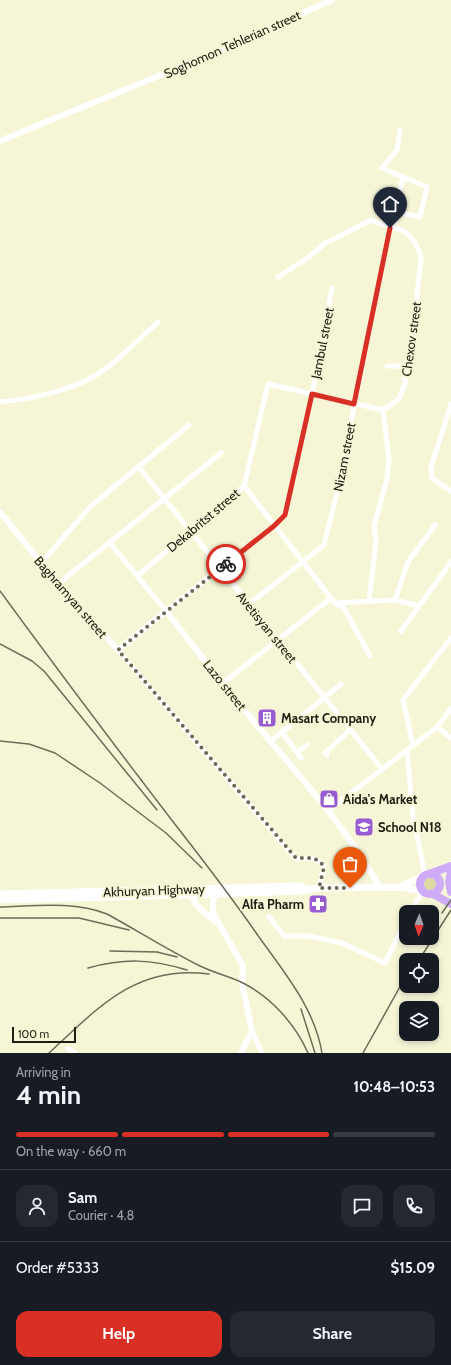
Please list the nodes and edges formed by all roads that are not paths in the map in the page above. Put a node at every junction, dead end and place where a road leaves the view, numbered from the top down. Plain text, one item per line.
1 (332, 0) edge
2 (400, 130) dead end
3 (0, 141) edge
4 (404, 177) junction
5 (397, 212) junction
6 (392, 228) junction
7 (278, 277) dead end
8 (332, 288) dead end
9 (158, 322) dead end
10 (387, 366) dead end
11 (405, 366) junction
12 (312, 394) junction
13 (0, 402) edge
14 (354, 404) junction
15 (451, 404) edge
16 (383, 410) junction
17 (445, 421) junction
18 (451, 423) edge
19 (189, 425) dead end
20 (221, 453) dead end
21 (138, 466) junction
22 (244, 486) junction
23 (451, 491) edge
24 (164, 499) junction
25 (0, 512) edge
26 (435, 525) dead end
27 (274, 526) junction
28 (190, 531) junction
29 (110, 543) junction
30 (304, 562) junction
31 (451, 562) edge
32 (41, 563) junction
33 (221, 569) junction
34 (137, 576) junction
35 (59, 583) junction
36 (331, 598) junction
37 (395, 600) junction
38 (368, 601) junction
39 (335, 603) junction
40 (249, 604) junction
41 (419, 606) junction
42 (166, 611) junction
43 (401, 631) dead end
44 (451, 638) edge
45 (278, 640) junction
46 (118, 650) junction
47 (370, 656) dead end
48 (223, 683) junction
49 (341, 684) dead end
50 (324, 698) junction
51 (451, 709) edge
52 (437, 727) junction
53 (350, 730) junction
54 (282, 732) junction
55 (451, 738) edge
56 (270, 742) junction
57 (307, 745) dead end
58 (413, 745) junction
59 (407, 750) junction
60 (297, 752) junction
61 (327, 755) dead end
62 (301, 758) dead end
63 (382, 769) junction
64 (329, 810) junction
65 (451, 867) edge
66 (451, 871) edge
67 (426, 875) junction
68 (440, 882) junction
69 (400, 887) junction
70 (319, 888) junction
71 (380, 888) junction
72 (308, 889) junction
73 (423, 891) junction
74 (193, 892) junction
75 (451, 893) edge
76 (0, 894) edge
77 (217, 894) junction
78 (432, 894) junction
79 (0, 900) edge
80 (451, 904) edge
81 (414, 905) edge
82 (269, 917) dead end
83 (219, 925) junction
84 (399, 934) edge
85 (252, 1031) junction
86 (68, 1049) dead end
87 (75, 1053) edge
88 (241, 1053) edge
89 (262, 1053) edge

1 - 3 street, Soghomon Tehlerian street
2 - 4 street
4 - 5 street, Nizam street
4 - 5 street
5 - 6 street, Nizam street
6 - 7 street, Chexov street
6 - 11 street, Chexov street
6 - 14 street, Nizam street
8 - 12 street, Jambul street
9 - 13 street
10 - 11 street
11 - 16 street, Chexov street
12 - 14 street
12 - 22 street, Dekabritst street
12 - 27 street, Jambul street
14 - 16 street
14 - 30 street, Nizam street
15 - 17 street
16 - 38 street
17 - 18 street
17 - 23 street
19 - 21 street
20 - 24 street
21 - 24 street, Avetisyan street
21 - 32 street
22 - 27 street
22 - 28 street, Dekabritst street
24 - 28 street, Avetisyan street
24 - 29 street
25 - 32 street, Baghramyan street
26 - 37 street
27 - 30 street
27 - 33 street, Jambul street
28 - 33 street, Avetisyan street
28 - 34 street, Dekabritst street
29 - 34 street, Lazo street
29 - 35 street
30 - 36 street
30 - 40 street, Nizam street
31 - 41 street
32 - 35 street, Baghramyan street
33 - 40 street, Avetisyan street
33 - 42 street, Jambul street
34 - 42 street, Lazo street
35 - 46 street, Baghramyan street
36 - 39 street
36 - 45 street
37 - 38 street
37 - 41 street
38 - 39 street
39 - 47 street
40 - 45 street, Avetisyan street
41 - 43 street
42 - 46 street, Jambul street
42 - 48 street, Lazo street
44 - 58 street
45 - 48 street
45 - 50 street, Avetisyan street
46 - 70 street, Baghramyan street
48 - 56 street, Lazo street
49 - 50 street
50 - 53 street, Avetisyan street
50 - 54 street
51 - 52 street
52 - 55 street
52 - 58 street
53 - 61 street
53 - 63 street, Avetisyan street
54 - 56 street
54 - 60 street
56 - 64 street, Lazo street
57 - 60 street
58 - 59 street
59 - 63 street
59 - 67 street
60 - 62 street
63 - 64 street
64 - 71 street, Lazo street
65 - 67 highway
65 - 68 highway
66 - 75 highway
67 - 68 highway
67 - 69 main road, Akhuryan Highway
67 - 73 highway
68 - 75 highway
68 - 78 highway
69 - 71 main road, Akhuryan Highway
69 - 73 main road
70 - 71 main road, Akhuryan Highway
70 - 72 main road, Akhuryan Highway
72 - 74 main road, Akhuryan Highway
72 - 77 main road, Akhuryan Highway
73 - 78 highway
73 - 81 street
74 - 76 main road, Akhuryan Highway
74 - 77 main road, Akhuryan Highway
74 - 79 main road, Akhuryan Highway
74 - 83 street
77 - 83 street
78 - 80 highway
82 - 84 street
83 - 85 street
85 - 88 street
85 - 89 street
86 - 87 street

